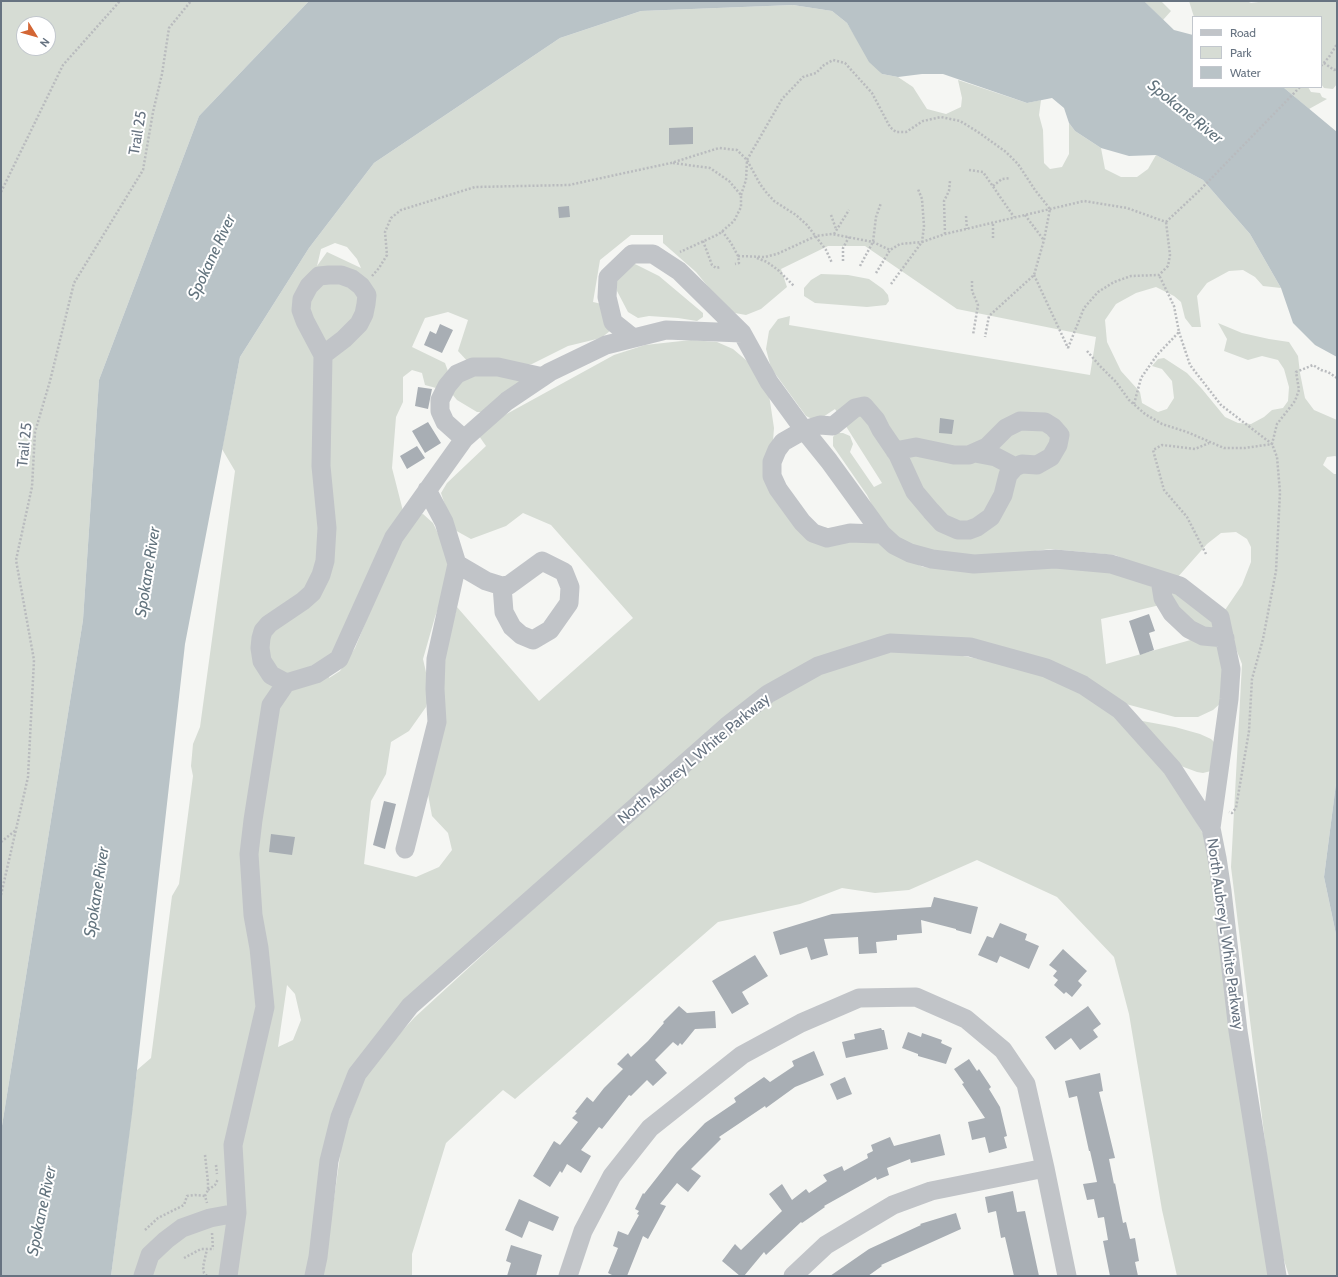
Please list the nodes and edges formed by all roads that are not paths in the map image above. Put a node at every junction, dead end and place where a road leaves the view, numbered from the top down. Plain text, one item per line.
1 (742, 333) junction
2 (633, 338) junction
3 (323, 355) junction
4 (543, 377) junction
5 (804, 430) junction
6 (464, 439) junction
7 (895, 451) junction
8 (975, 453) junction
9 (1015, 467) junction
10 (427, 490) junction
11 (882, 536) junction
12 (457, 564) junction
13 (1160, 580) junction
14 (502, 586) dead end
15 (1224, 638) junction
16 (286, 683) junction
17 (1211, 828) junction
18 (405, 849) dead end
19 (1045, 1168) junction
20 (238, 1213) junction
21 (143, 1276) edge
22 (228, 1276) edge
23 (314, 1276) edge
24 (568, 1276) edge
25 (793, 1276) edge
26 (1067, 1276) edge
27 (1277, 1276) edge

1 - 2 street
1 - 2 street
1 - 5 street
2 - 4 street
3 - 3 street
3 - 16 street
4 - 6 street
4 - 6 street
5 - 7 street
5 - 11 street
5 - 11 street
6 - 10 street
7 - 8 street
7 - 9 street
8 - 9 street
8 - 9 street
10 - 12 street
10 - 16 street
11 - 13 street
12 - 14 street
12 - 18 street
13 - 15 street
13 - 15 street
15 - 17 street
16 - 20 street
17 - 23 street, North Aubrey L White Parkway
17 - 27 street, North Aubrey L White Parkway
19 - 24 street
19 - 25 street
19 - 26 street
20 - 21 street
20 - 22 street

